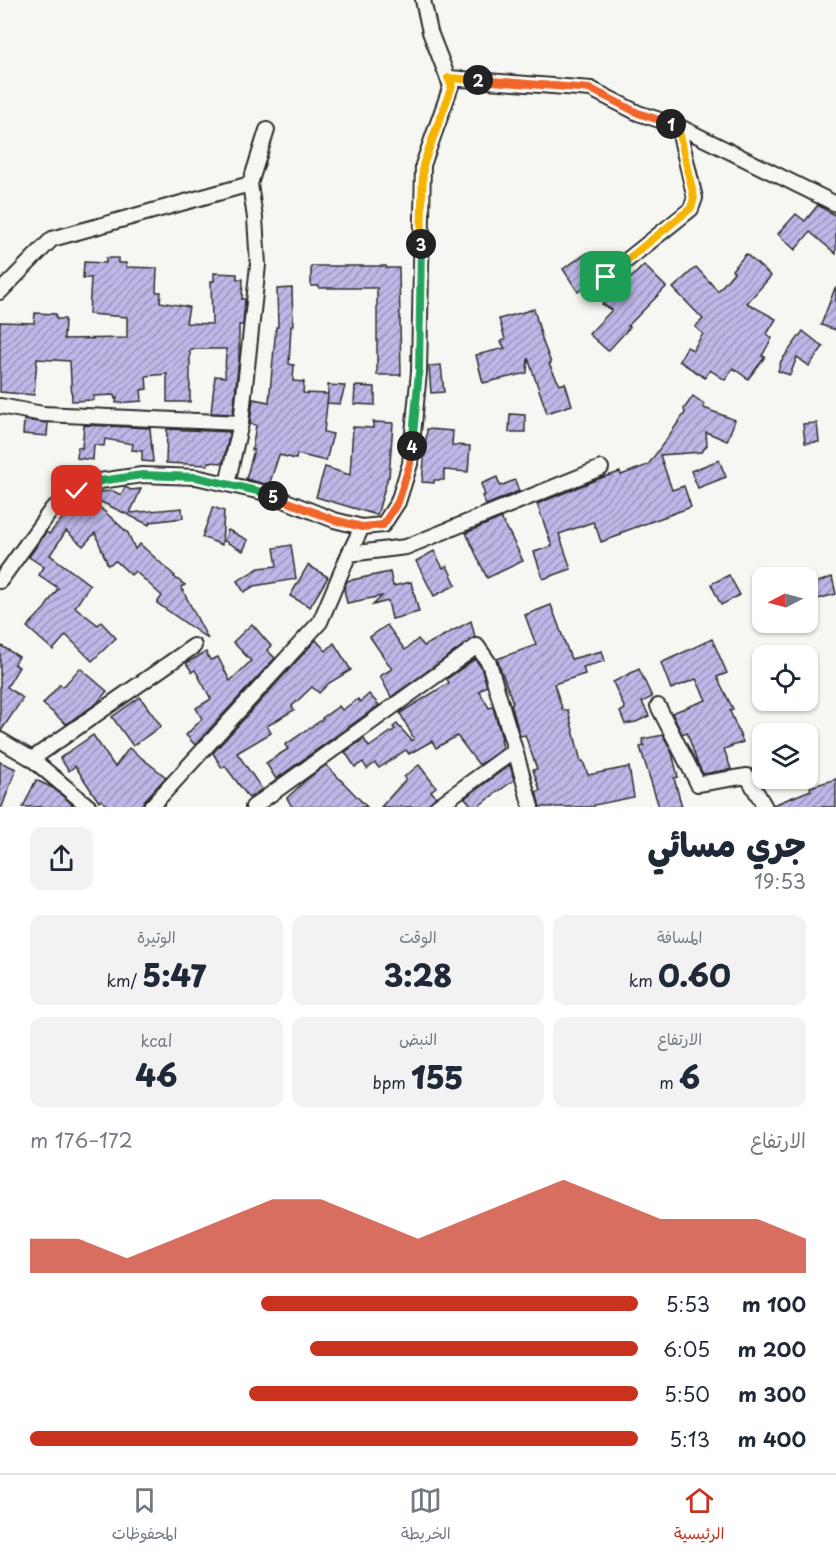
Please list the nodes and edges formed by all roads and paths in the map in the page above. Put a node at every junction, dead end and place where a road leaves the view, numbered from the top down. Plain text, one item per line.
1 (423, 0) edge
2 (448, 78) junction
3 (678, 126) junction
4 (267, 130) dead end
5 (250, 184) junction
6 (836, 204) edge
7 (606, 277) dead end
8 (0, 292) edge
9 (0, 406) edge
10 (241, 423) junction
11 (601, 468) dead end
12 (226, 484) junction
13 (362, 527) junction
14 (349, 554) junction
15 (0, 581) edge
16 (194, 646) dead end
17 (658, 706) dead end
18 (0, 740) edge
19 (515, 750) junction
20 (32, 759) junction
21 (89, 807) edge
22 (151, 807) edge
23 (252, 807) edge
24 (437, 807) edge
25 (531, 807) edge
26 (765, 807) edge

1 - 2 street
2 - 3 street
2 - 13 street
3 - 6 street
3 - 7 street
4 - 5 street
5 - 8 street
5 - 10 street
9 - 10 street
10 - 12 street
11 - 14 street
12 - 13 street
12 - 15 street
13 - 14 street
14 - 22 street
16 - 20 street
17 - 26 street
18 - 20 street
19 - 23 street
19 - 24 street
19 - 25 street
20 - 21 street

